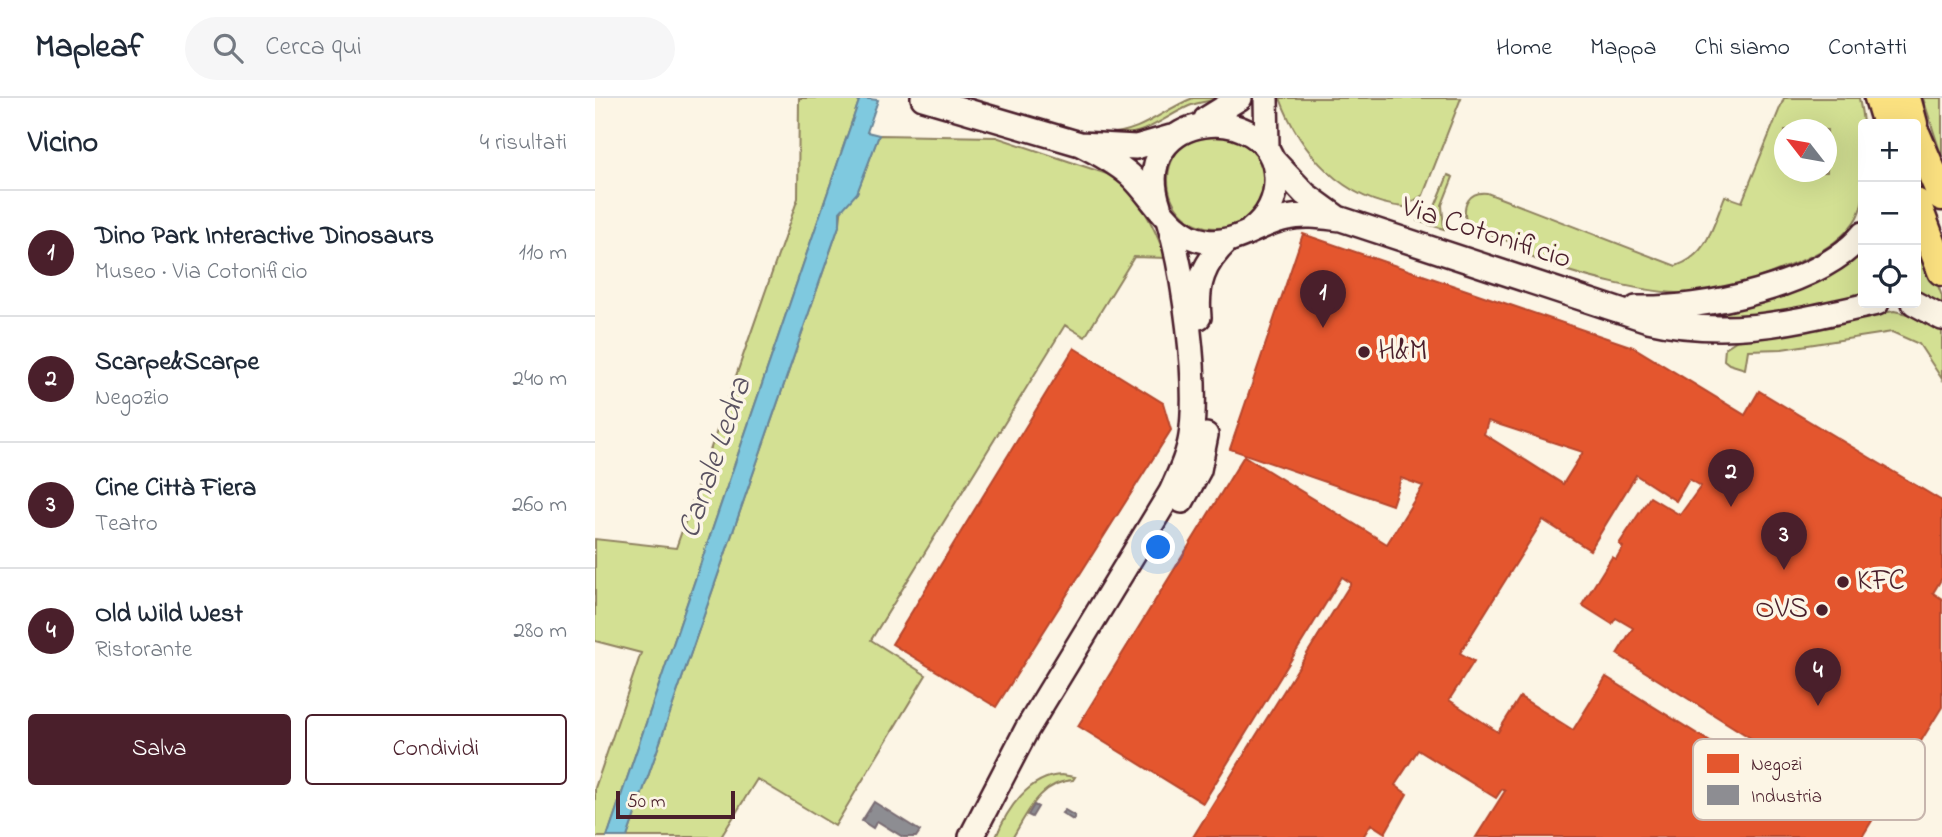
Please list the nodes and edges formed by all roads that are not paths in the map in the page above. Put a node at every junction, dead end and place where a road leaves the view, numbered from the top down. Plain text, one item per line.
1 (923, 98) edge
2 (1240, 98) edge
3 (1266, 98) edge
4 (1873, 98) edge
5 (1879, 98) edge
6 (1906, 98) edge
7 (1206, 119) junction
8 (1876, 119) edge
9 (1885, 119) edge
10 (1912, 119) edge
11 (1171, 137) junction
12 (1080, 144) junction
13 (1921, 147) edge
14 (1270, 153) junction
15 (1942, 196) edge
16 (1163, 213) junction
17 (1921, 216) edge
18 (1341, 219) junction
19 (1235, 238) junction
20 (1858, 240) edge
21 (1942, 271) edge
22 (1612, 307) junction
23 (1858, 307) edge
24 (1921, 307) edge
25 (1942, 318) edge
26 (971, 837) edge
27 (990, 837) edge

1 - 12 street, Via Cotonificio
2 - 7 street
3 - 14 street
4 - 8 street
5 - 9 main road
6 - 10 main road
7 - 11 street, Via Cotonificio
7 - 14 street, Via Cotonificio
11 - 12 street, Via Cotonificio
11 - 16 street
12 - 16 street, Via Cotonificio
13 - 15 main road
14 - 18 street, Via Cotonificio
14 - 19 street
16 - 19 street, Via Cotonificio
16 - 26 street
17 - 21 main road
18 - 19 street, Via Cotonificio
18 - 22 street, Via Cotonificio
19 - 27 street
20 - 22 street, Via Cotonificio
22 - 23 street, Via Cotonificio
24 - 25 street

